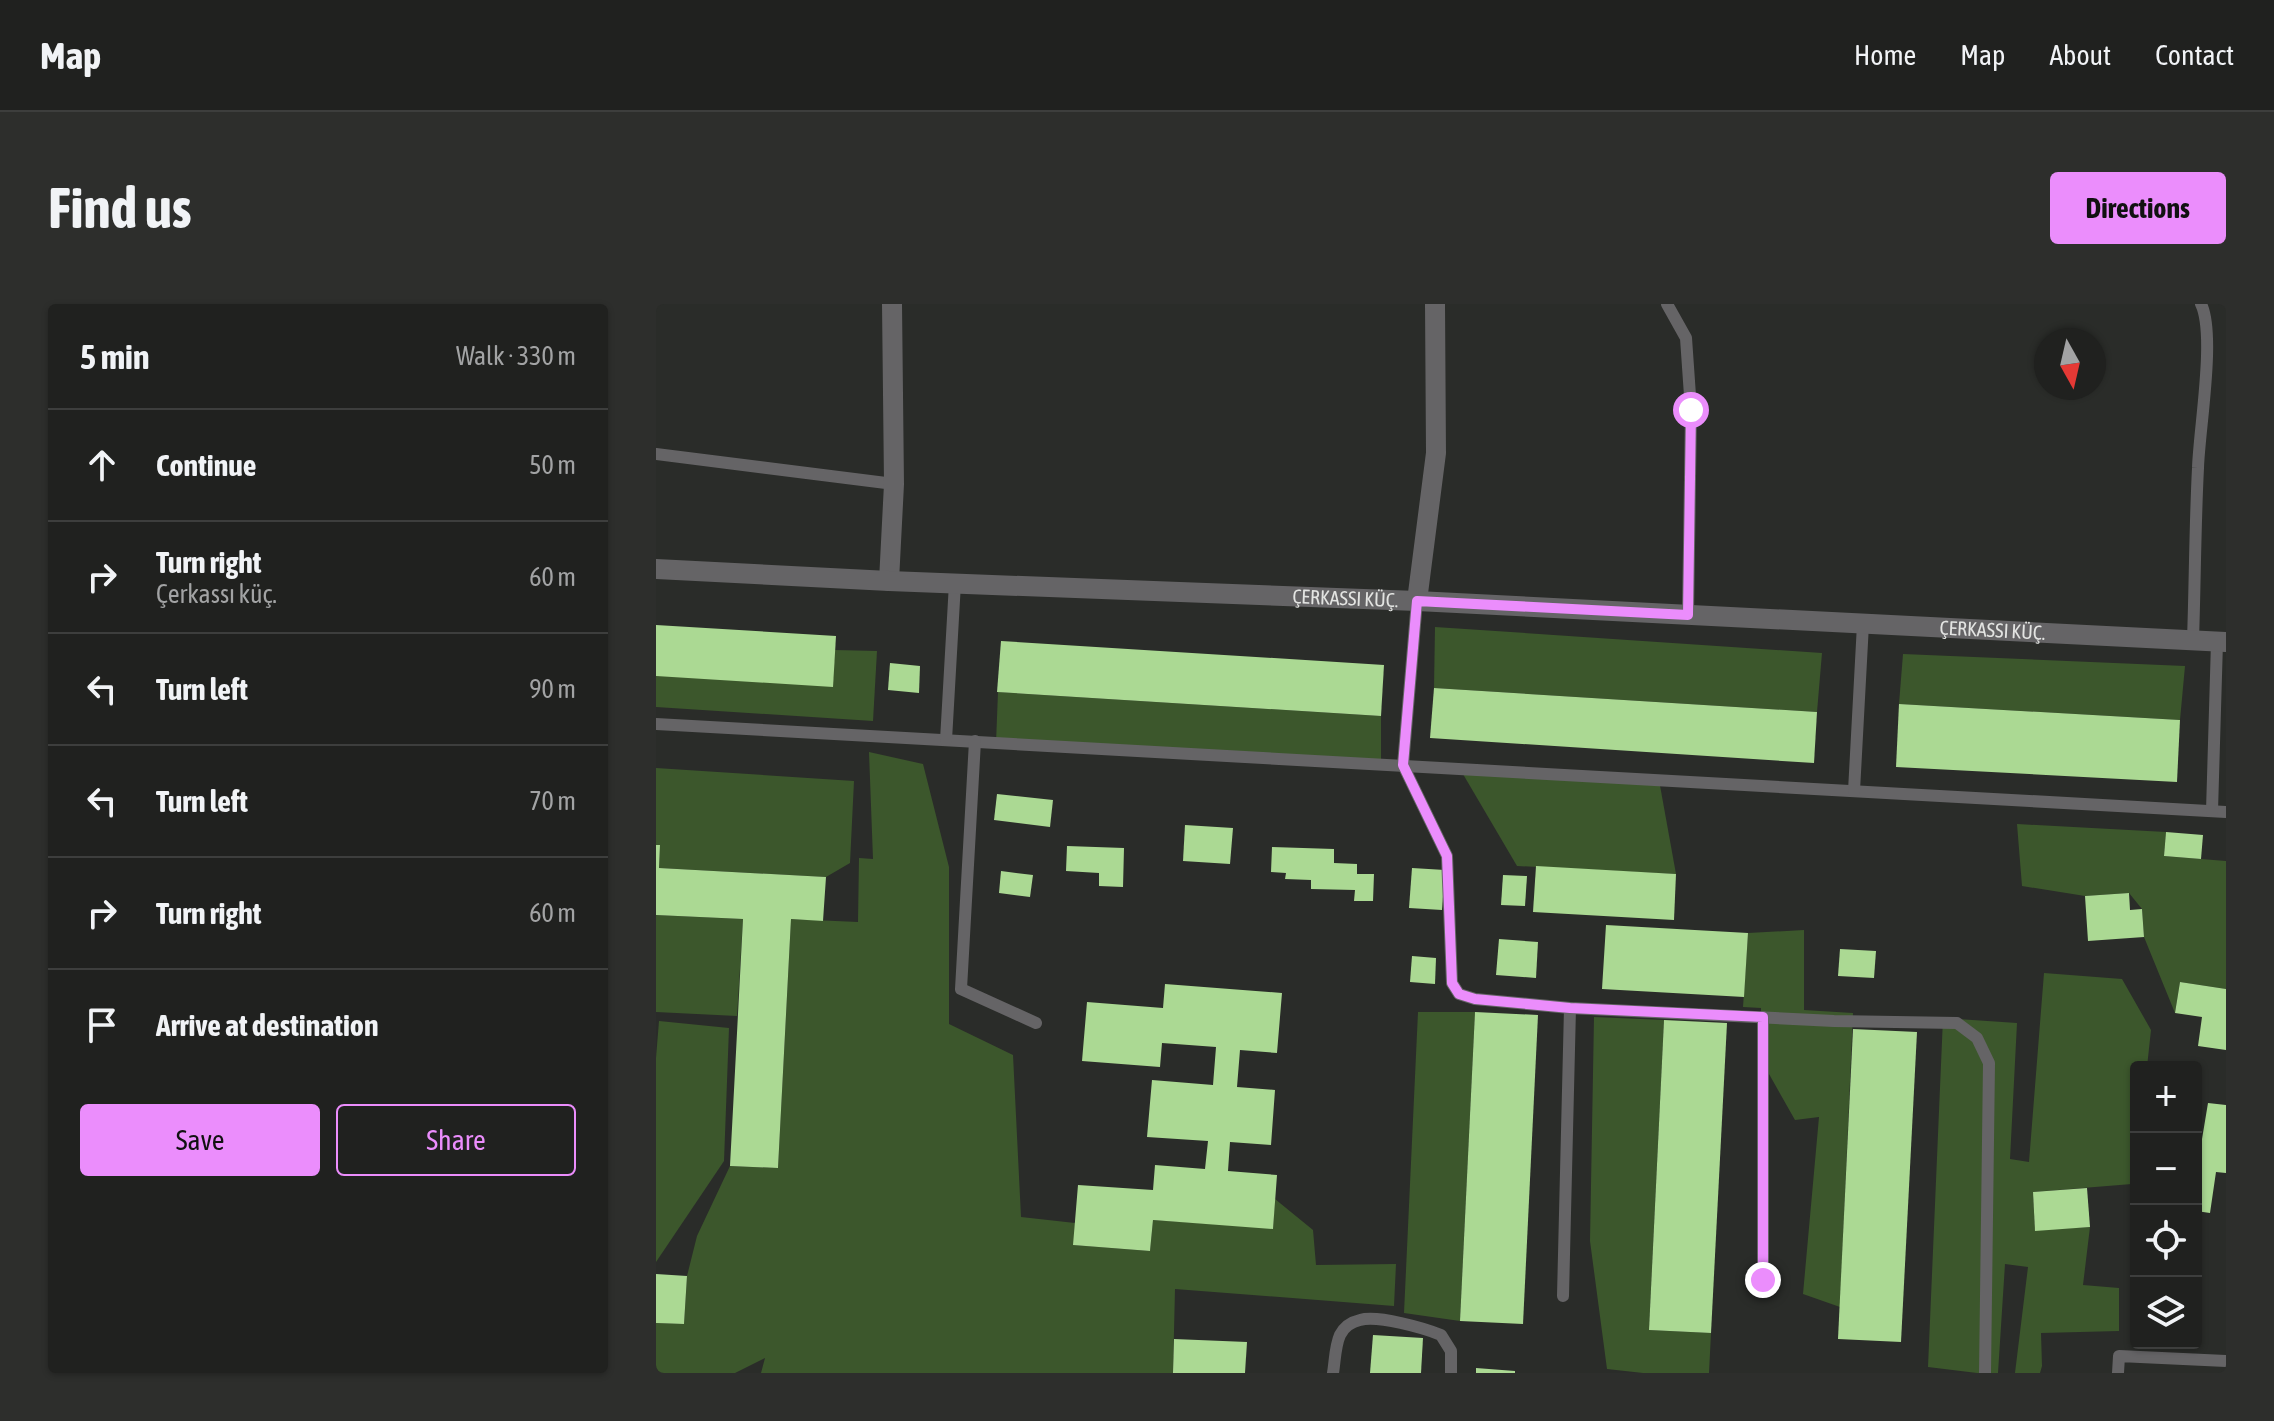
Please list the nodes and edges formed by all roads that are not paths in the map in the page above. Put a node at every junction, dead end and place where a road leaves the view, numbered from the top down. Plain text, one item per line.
1 (892, 304) edge
2 (1435, 304) edge
3 (1667, 304) edge
4 (2201, 304) edge
5 (656, 454) edge
6 (894, 484) junction
7 (656, 569) edge
8 (889, 581) junction
9 (955, 583) junction
10 (1417, 601) junction
11 (1688, 615) junction
12 (1863, 624) junction
13 (2193, 640) junction
14 (2222, 642) edge
15 (656, 724) edge
16 (946, 740) junction
17 (975, 741) junction
18 (1403, 765) junction
19 (1854, 791) junction
20 (2212, 811) junction
21 (2226, 812) edge
22 (1570, 1008) junction
23 (1763, 1017) junction
24 (1036, 1023) dead end
25 (1763, 1280) dead end
26 (1563, 1296) dead end
27 (2226, 1361) edge
28 (1333, 1373) edge
29 (1451, 1373) edge
30 (1985, 1373) edge
31 (2118, 1373) edge

1 - 6 street
2 - 10 street
3 - 11 lane
4 - 13 lane
5 - 6 lane
6 - 8 street
7 - 8 street
8 - 9 street
9 - 10 street
9 - 16 lane
10 - 11 street
10 - 18 lane
11 - 12 street
12 - 13 street
12 - 19 lane
13 - 14 street
14 - 20 lane
15 - 16 lane
16 - 17 lane
17 - 18 lane
17 - 24 lane
18 - 19 lane
18 - 22 lane
19 - 20 lane
20 - 21 lane
22 - 23 lane
22 - 26 lane
23 - 25 lane
23 - 30 lane
27 - 31 lane
28 - 29 lane

